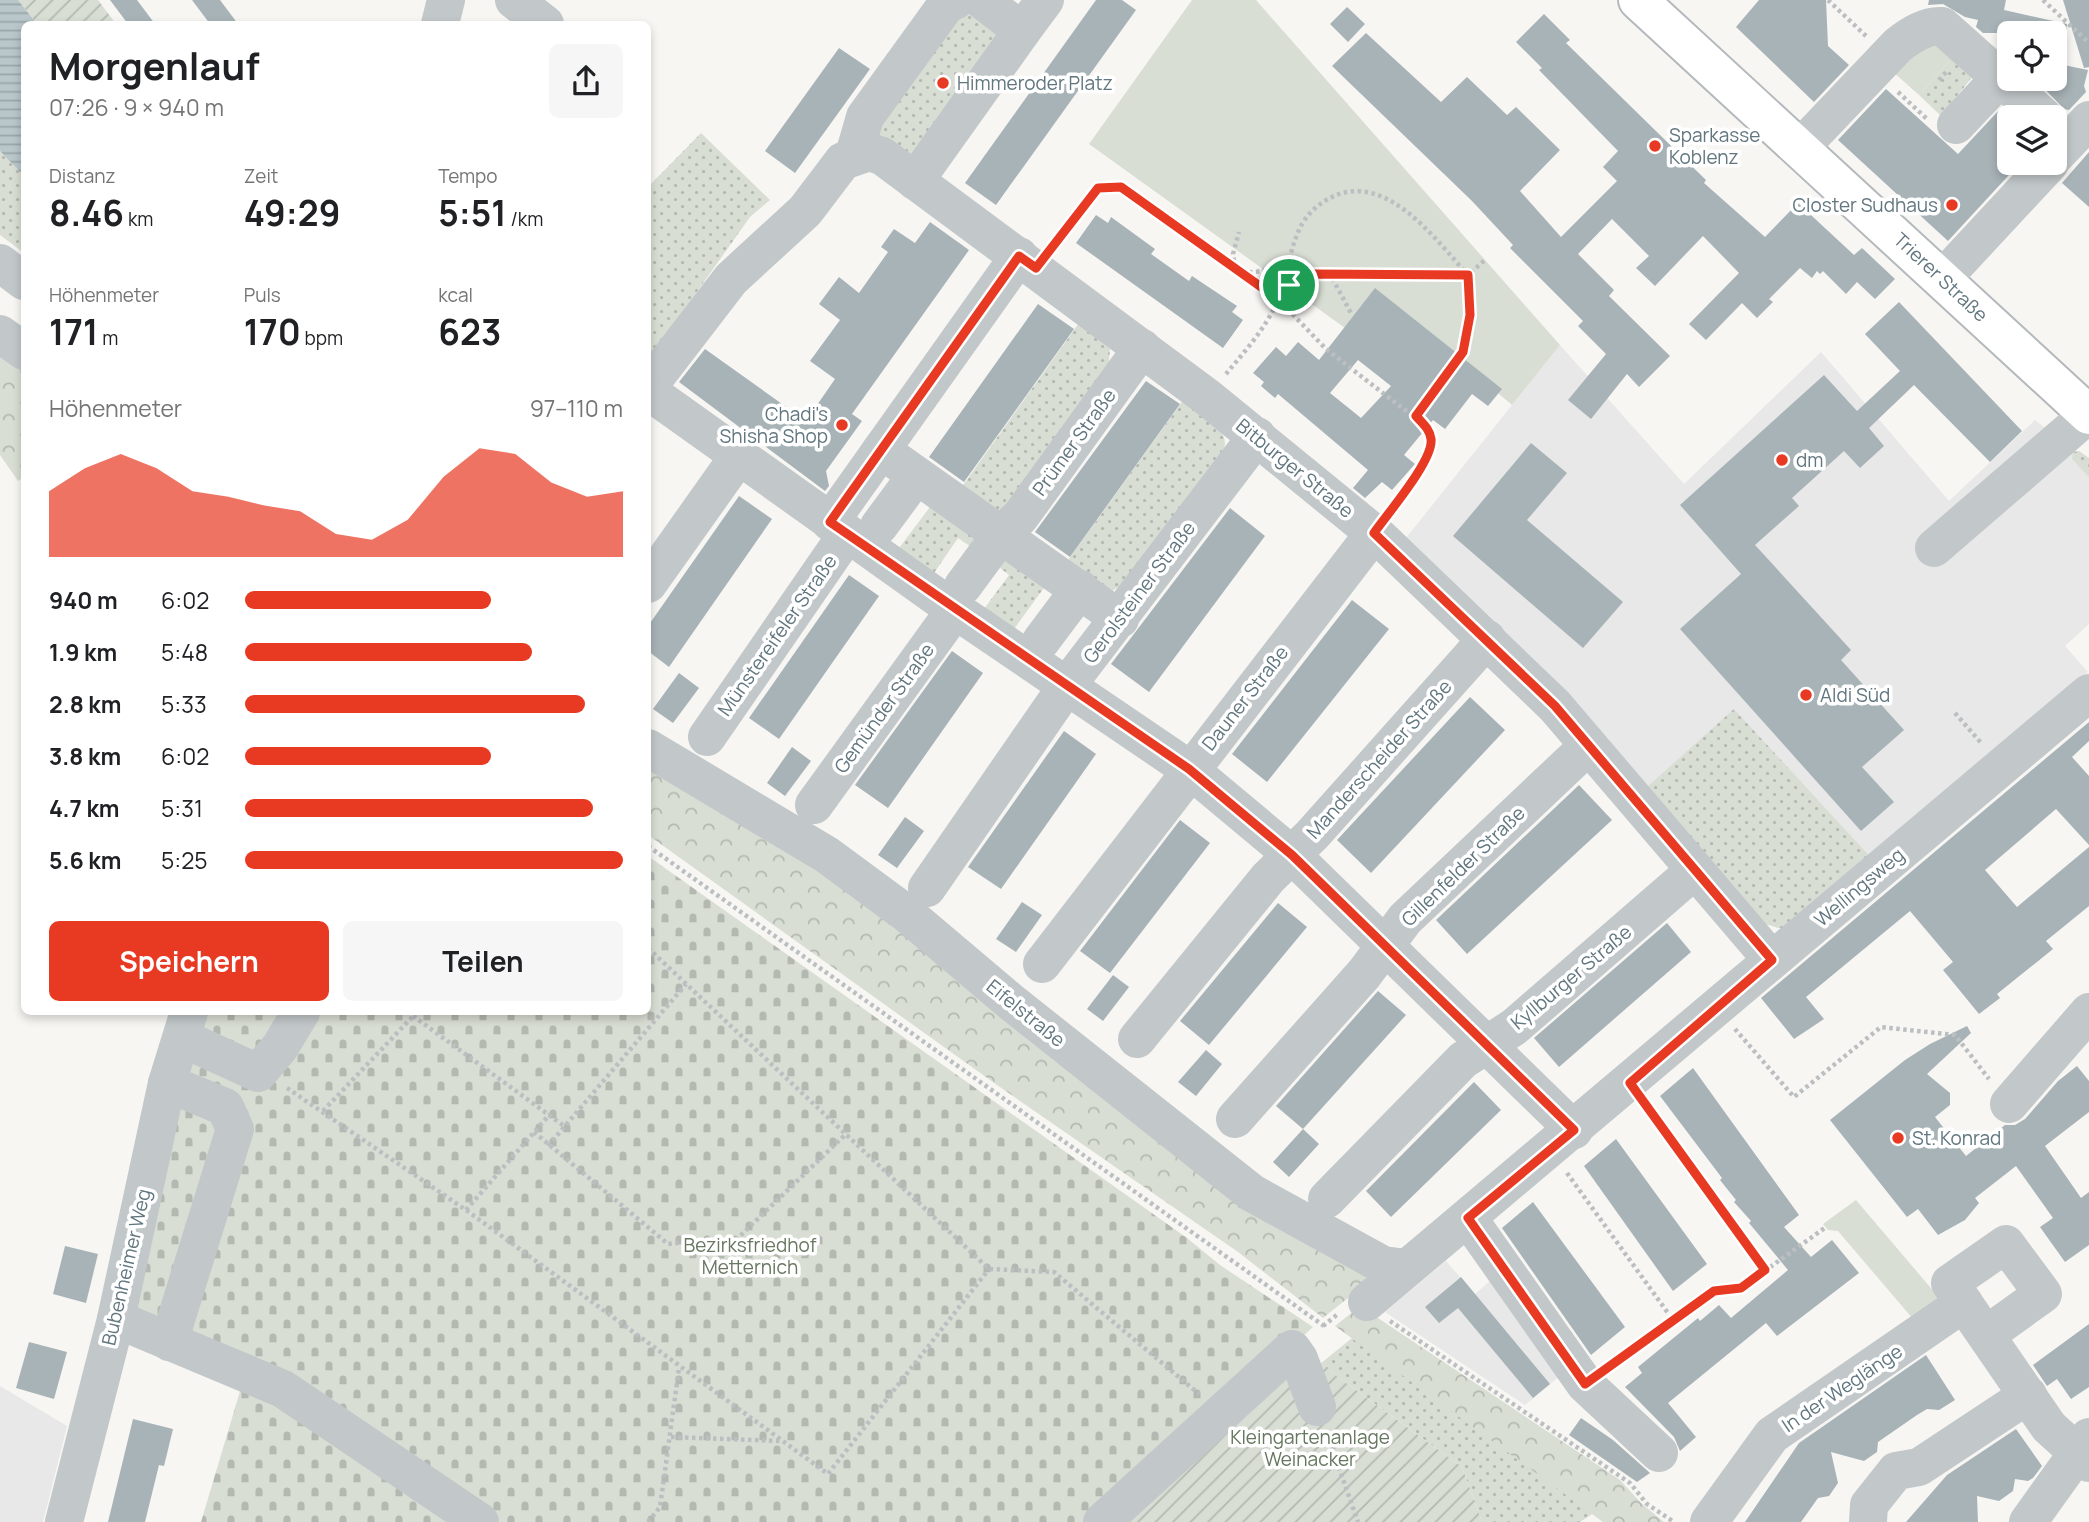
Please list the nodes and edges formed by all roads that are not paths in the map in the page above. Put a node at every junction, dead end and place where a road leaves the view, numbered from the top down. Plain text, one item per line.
1 (446, 0) edge
2 (514, 0) edge
3 (956, 0) edge
4 (982, 0) edge
5 (1045, 0) edge
6 (1638, 0) edge
7 (441, 21) edge
8 (541, 21) edge
9 (1022, 31) junction
10 (1997, 77) edge
11 (1997, 81) edge
12 (2012, 91) edge
13 (2026, 105) edge
14 (1946, 126) road end
15 (1800, 148) junction
16 (868, 155) junction
17 (2028, 175) edge
18 (915, 181) junction
19 (1027, 262) junction
20 (0, 263) edge
21 (1943, 278) junction
22 (21, 279) edge
23 (0, 334) edge
24 (1142, 348) junction
25 (21, 349) edge
26 (651, 385) edge
27 (651, 391) edge
28 (2088, 414) edge
29 (1257, 436) junction
30 (881, 450) junction
31 (738, 457) junction
32 (916, 475) junction
33 (872, 518) junction
34 (1002, 533) junction
35 (1374, 533) junction
36 (1934, 548) dead end
37 (651, 580) edge
38 (967, 583) junction
39 (1080, 589) junction
40 (1120, 619) junction
41 (1052, 627) dead end
42 (1487, 639) junction
43 (1066, 687) junction
44 (2089, 693) edge
45 (707, 737) dead end
46 (1588, 746) junction
47 (651, 750) edge
48 (1189, 769) junction
49 (814, 805) dead end
50 (1292, 855) junction
51 (1695, 870) junction
52 (927, 887) dead end
53 (1385, 946) junction
54 (1772, 960) junction
55 (1042, 964) dead end
56 (2089, 1012) edge
57 (298, 1015) edge
58 (185, 1025) edge
59 (1137, 1040) dead end
60 (1488, 1044) junction
61 (2076, 1049) edge
62 (167, 1083) junction
63 (2009, 1104) road end
64 (1235, 1119) dead end
65 (1562, 1140) junction
66 (1327, 1199) dead end
67 (1468, 1218) junction
68 (1407, 1268) junction
69 (1367, 1302) road end
70 (1964, 1303) junction
71 (116, 1319) junction
72 (1986, 1335) junction
73 (169, 1342) junction
74 (2028, 1395) junction
75 (1317, 1407) road end
76 (2085, 1451) edge
77 (1659, 1453) dead end
78 (1109, 1520) edge
79 (64, 1522) edge
80 (480, 1522) edge
81 (1709, 1522) edge
82 (1868, 1522) edge
83 (2028, 1522) edge

1 - 7 street
2 - 8 street
3 - 16 street
4 - 9 street
5 - 9 street
6 - 15 main road, Trierer Straße
9 - 18 street
10 - 15 street
11 - 14 street
12 - 13 street
15 - 21 main road, Trierer Straße
16 - 18 street, Bitburger Straße
16 - 26 street
17 - 21 street
18 - 19 street, Bitburger Straße
19 - 24 street, Bitburger Straße
19 - 30 street
20 - 22 street
21 - 28 main road, Trierer Straße
23 - 25 street
24 - 29 street, Bitburger Straße
24 - 34 street, Prümer Straße
27 - 31 street
28 - 36 street
29 - 35 street, Bitburger Straße
29 - 40 street, Gerolsteiner Straße
30 - 32 street
30 - 33 street
31 - 33 street
31 - 37 street
32 - 33 street
32 - 34 street
33 - 38 street
33 - 45 street, Münstereifeler Straße
34 - 38 street, Prümer Straße
34 - 39 street
35 - 42 street, Bitburger Straße
35 - 48 street, Dauner Straße
38 - 43 street
38 - 49 street, Gemünder Straße
39 - 40 street
39 - 41 street
40 - 43 street, Gerolsteiner Straße
42 - 46 street, Bitburger Straße
42 - 50 street, Manderscheider Straße
43 - 48 street
43 - 52 street, Gerolsteiner Straße
44 - 54 street, Wellingsweg
46 - 51 street, Bitburger Straße
46 - 53 street, Gillenfelder Straße
47 - 68 street, Eifelstraße
48 - 50 street
48 - 55 street, Dauner Straße
50 - 53 street
50 - 59 street, Manderscheider Straße
51 - 54 street, Bitburger Straße
51 - 60 street, Kyllburger Straße
53 - 60 street
53 - 64 street, Gillenfelder Straße
54 - 65 street, Wellingsweg
56 - 61 street
57 - 58 street
58 - 62 street, Bubenheimer Weg
60 - 65 street
60 - 66 street, Kyllburger Straße
61 - 63 street
62 - 71 street, Bubenheimer Weg
62 - 73 street
65 - 67 street, Wellingsweg
67 - 68 street, Wellingsweg
67 - 77 street
68 - 69 street, Wellingsweg
70 - 72 street
70 - 72 street
70 - 81 street, In der Weglänge
71 - 73 street
71 - 79 street, Bubenheimer Weg
72 - 74 street
73 - 80 street
74 - 76 street
74 - 82 street
75 - 78 street
76 - 83 street

